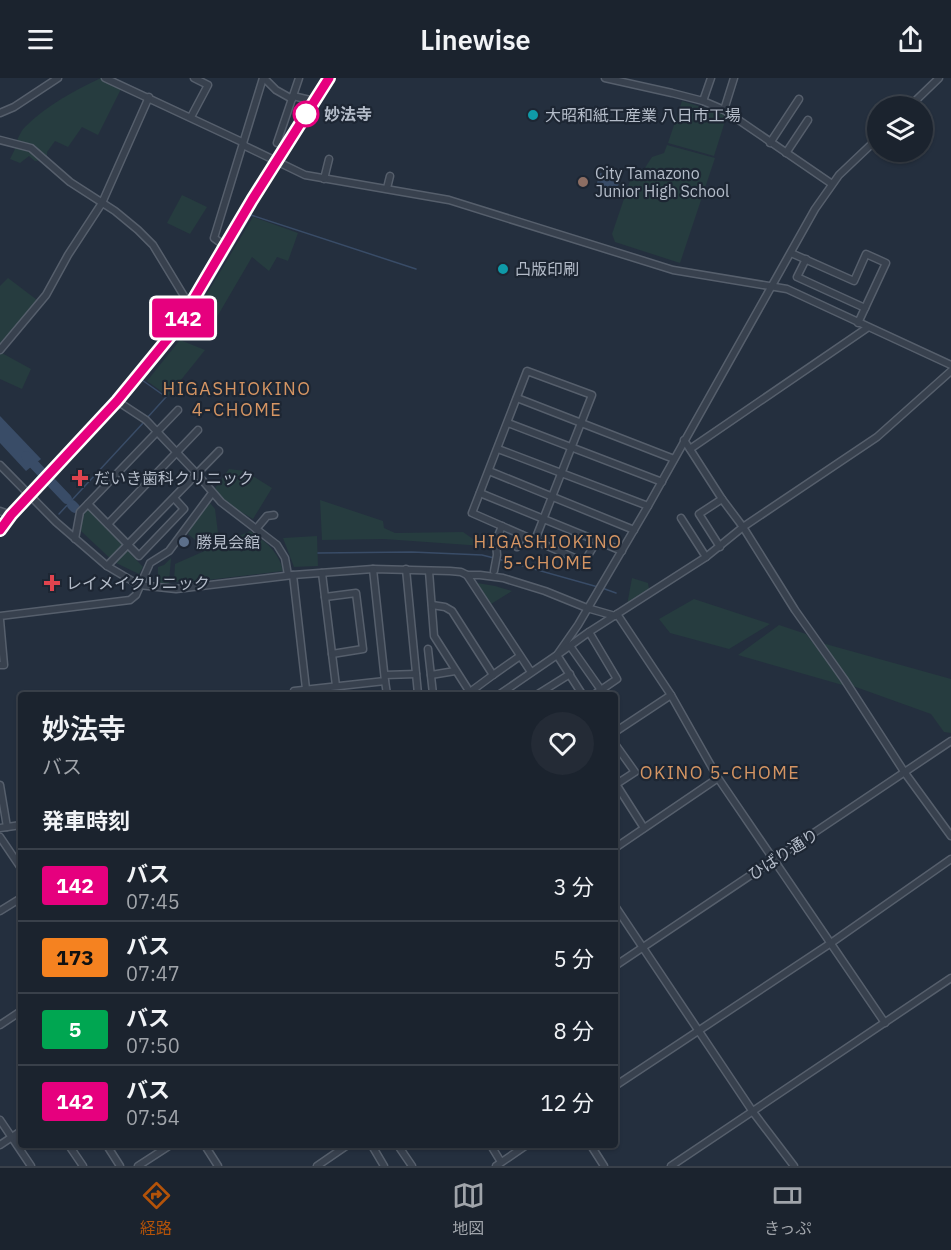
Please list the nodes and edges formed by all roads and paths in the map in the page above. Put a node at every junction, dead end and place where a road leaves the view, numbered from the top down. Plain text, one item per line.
1 (58, 78) edge
2 (105, 78) edge
3 (194, 78) edge
4 (263, 78) edge
5 (299, 78) edge
6 (329, 78) edge
7 (605, 78) edge
8 (647, 78) edge
9 (711, 78) edge
10 (734, 78) edge
11 (939, 78) edge
12 (644, 86) junction
13 (920, 96) edge
14 (149, 97) junction
15 (293, 97) junction
16 (799, 99) dead end
17 (314, 101) junction
18 (703, 101) junction
19 (724, 110) junction
20 (0, 113) edge
21 (191, 117) junction
22 (808, 120) dead end
23 (0, 140) edge
24 (243, 142) junction
25 (277, 143) dead end
26 (770, 143) junction
27 (867, 149) edge
28 (786, 153) junction
29 (329, 159) dead end
30 (276, 162) junction
31 (390, 176) dead end
32 (324, 179) junction
33 (832, 184) junction
34 (387, 188) junction
35 (102, 203) junction
36 (225, 246) junction
37 (791, 253) junction
38 (806, 259) junction
39 (770, 287) junction
40 (192, 301) junction
41 (865, 308) junction
42 (858, 323) junction
43 (867, 328) junction
44 (0, 350) edge
45 (951, 365) edge
46 (951, 371) edge
47 (517, 398) junction
48 (117, 401) junction
49 (178, 410) dead end
50 (508, 423) junction
51 (582, 423) junction
52 (156, 430) junction
53 (198, 430) dead end
54 (684, 440) junction
55 (498, 448) junction
56 (572, 448) junction
57 (690, 449) junction
58 (219, 451) dead end
59 (177, 452) junction
60 (674, 459) junction
61 (0, 465) edge
62 (489, 471) junction
63 (562, 473) junction
64 (197, 474) junction
65 (662, 482) junction
66 (212, 493) junction
67 (480, 493) junction
68 (30, 496) junction
69 (552, 497) junction
70 (174, 498) junction
71 (722, 500) junction
72 (88, 504) junction
73 (648, 506) junction
74 (0, 511) edge
75 (11, 515) junction
76 (274, 515) dead end
77 (681, 518) dead end
78 (543, 519) junction
79 (108, 524) junction
80 (502, 526) junction
81 (743, 527) junction
82 (256, 529) junction
83 (0, 530) edge
84 (634, 530) junction
85 (522, 535) junction
86 (75, 539) junction
87 (535, 540) junction
88 (597, 541) junction
89 (129, 545) junction
90 (720, 547) junction
91 (517, 548) dead end
92 (622, 551) junction
93 (706, 557) junction
94 (107, 566) junction
95 (373, 569) junction
96 (406, 569) junction
97 (429, 571) junction
98 (494, 571) dead end
99 (322, 573) junction
100 (291, 575) junction
101 (467, 575) junction
102 (139, 585) junction
103 (325, 597) junction
104 (432, 605) junction
105 (587, 608) junction
106 (0, 615) edge
107 (616, 615) junction
108 (0, 620) edge
109 (589, 632) junction
110 (570, 646) junction
111 (428, 650) dead end
112 (332, 654) junction
113 (557, 655) junction
114 (520, 656) junction
115 (0, 665) edge
116 (455, 671) junction
117 (531, 672) junction
118 (416, 674) junction
119 (570, 674) junction
120 (431, 675) junction
121 (493, 675) junction
122 (385, 678) junction
123 (336, 686) junction
124 (306, 689) junction
125 (294, 691) dead end
126 (387, 692) edge
127 (418, 692) edge
128 (433, 692) edge
129 (470, 692) edge
130 (472, 692) edge
131 (503, 692) edge
132 (543, 692) edge
133 (581, 692) edge
134 (598, 692) edge
135 (671, 695) junction
136 (618, 730) edge
137 (951, 741) edge
138 (618, 748) edge
139 (905, 773) junction
140 (718, 778) junction
141 (618, 784) edge
142 (0, 785) edge
143 (618, 788) edge
144 (4, 827) edge
145 (644, 828) junction
146 (951, 836) edge
147 (0, 837) edge
148 (618, 846) edge
149 (951, 859) edge
150 (774, 861) junction
151 (18, 864) edge
152 (18, 900) edge
153 (0, 911) edge
154 (618, 911) edge
155 (831, 943) junction
156 (642, 947) junction
157 (618, 964) edge
158 (951, 978) edge
159 (18, 1013) edge
160 (885, 1023) junction
161 (0, 1025) edge
162 (698, 1030) junction
163 (618, 1084) edge
164 (753, 1112) junction
165 (0, 1120) edge
166 (18, 1133) edge
167 (12, 1137) junction
168 (0, 1145) edge
169 (18, 1146) edge
170 (19, 1148) edge
171 (71, 1148) edge
172 (109, 1148) edge
173 (166, 1148) edge
174 (207, 1148) edge
175 (343, 1148) edge
176 (373, 1148) edge
177 (400, 1148) edge
178 (492, 1148) edge
179 (522, 1148) edge
180 (593, 1148) edge
181 (498, 1164) edge
182 (31, 1166) edge
183 (83, 1166) edge
184 (120, 1166) edge
185 (138, 1166) edge
186 (218, 1166) edge
187 (317, 1166) edge
188 (384, 1166) edge
189 (412, 1166) edge
190 (604, 1166) edge
191 (671, 1166) edge
192 (794, 1166) edge

1 - 20 street
2 - 14 street
3 - 21 street
4 - 15 street
4 - 24 street
5 - 15 street
6 - 17 highway
7 - 12 street
8 - 12 street
9 - 18 street
10 - 19 street
11 - 13 street
12 - 18 street
14 - 21 street
14 - 35 street
15 - 17 street
15 - 25 street
16 - 26 street
17 - 30 highway
18 - 19 street
19 - 26 street
21 - 24 street
22 - 28 street
23 - 35 street
24 - 30 street
24 - 36 street
26 - 28 street
27 - 33 street
28 - 33 street
29 - 32 street
30 - 32 street
30 - 36 highway
31 - 34 street
32 - 34 street
33 - 37 street
34 - 39 street
35 - 40 street
35 - 44 street
36 - 40 highway
37 - 38 street
37 - 39 street
38 - 41 street
38 - 41 street
39 - 42 street
39 - 54 street
40 - 48 highway
41 - 42 street
42 - 43 street
43 - 45 street
43 - 57 street
46 - 81 street
47 - 50 street
47 - 51 street
47 - 51 street
48 - 52 street
48 - 68 highway
49 - 52 street
50 - 55 street
50 - 56 street
51 - 56 street
51 - 60 street
52 - 59 street
52 - 72 street
53 - 59 street
54 - 57 street
54 - 60 street
55 - 62 street
55 - 63 street
56 - 63 street
56 - 65 street
57 - 71 street
58 - 64 street
59 - 64 street
59 - 79 street
60 - 65 street
61 - 68 street
62 - 67 street
62 - 69 street
63 - 69 street
63 - 73 street
64 - 66 street
64 - 70 street
65 - 73 street
66 - 82 street
66 - 102 street
67 - 78 street
67 - 80 street
68 - 75 highway
68 - 86 street
69 - 78 street
69 - 84 street
70 - 89 street
70 - 89 street
71 - 81 street
71 - 90 street
72 - 79 street
72 - 86 street
73 - 84 street
74 - 75 street
75 - 83 highway
76 - 82 street
77 - 93 street
78 - 87 street
78 - 88 street
79 - 89 street
80 - 85 street
80 - 98 street
81 - 90 street
81 - 139 street
82 - 100 street
84 - 92 street
85 - 87 street
85 - 91 street
86 - 94 street
87 - 88 street
88 - 92 street
89 - 94 street
90 - 93 street
92 - 105 street
93 - 107 street
94 - 102 street
95 - 96 street
95 - 99 street
95 - 122 street
96 - 97 street
96 - 118 street
97 - 101 street
97 - 104 street
99 - 100 street
99 - 103 street
100 - 102 street
100 - 124 street
101 - 105 street
101 - 114 street
102 - 106 street
103 - 112 street
103 - 112 street
104 - 116 street
104 - 121 street
105 - 107 street
105 - 113 street
107 - 109 street
107 - 135 street
108 - 115 street
109 - 110 street
109 - 134 street
110 - 113 street
110 - 134 street
111 - 120 street
112 - 123 street
113 - 117 street
113 - 119 street
114 - 117 street
114 - 121 street
116 - 120 street
116 - 129 street
117 - 131 street
118 - 122 street
118 - 127 street
119 - 132 street
119 - 133 street
120 - 128 street
121 - 130 street
122 - 123 street
122 - 126 street
123 - 124 street
124 - 125 street
135 - 136 street
135 - 140 street
137 - 139 street, ひばり通り
138 - 141 street
139 - 146 street
139 - 150 street, ひばり通り
140 - 145 street
140 - 150 street
142 - 144 street
143 - 145 street
145 - 148 street
147 - 151 street
149 - 155 street
150 - 155 street
150 - 156 street, ひばり通り
152 - 153 street
154 - 156 street
155 - 160 street
155 - 162 street
156 - 157 street, ひばり通り
156 - 162 street
158 - 160 street
159 - 161 street
160 - 164 street
162 - 163 street
162 - 164 street
164 - 191 street
164 - 192 street
165 - 167 street
166 - 167 street
167 - 168 street
167 - 169 street
170 - 182 street
171 - 183 street
172 - 184 street
173 - 185 street
174 - 186 street
175 - 187 street
176 - 188 street
177 - 189 street
178 - 181 street
179 - 181 street
180 - 190 street

